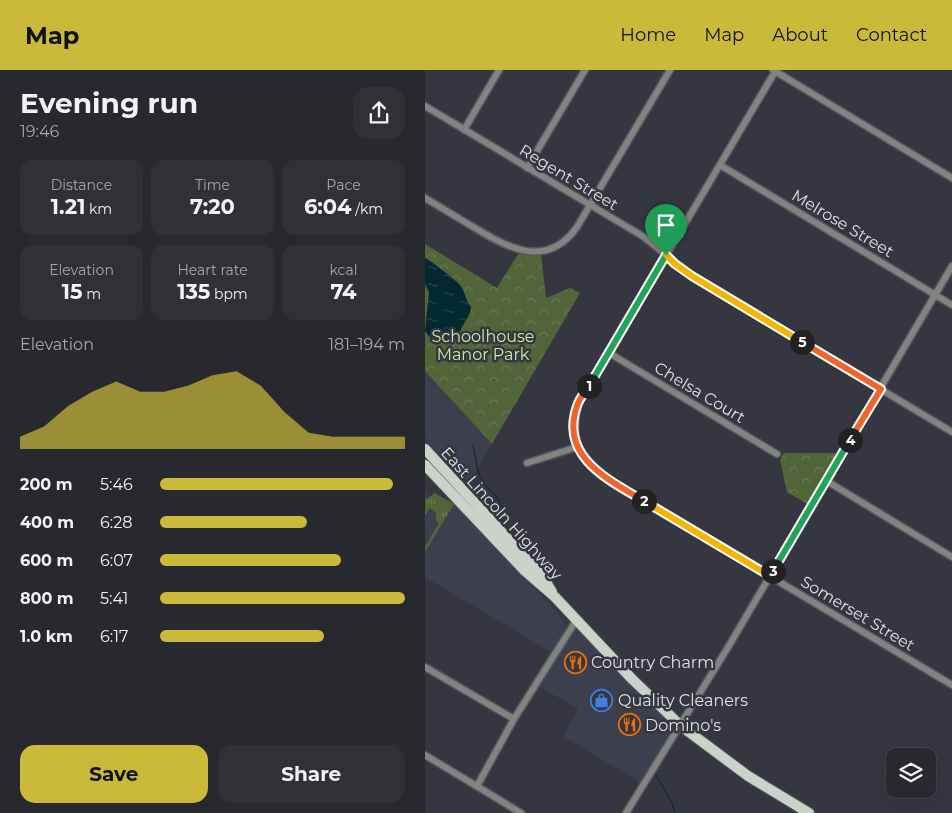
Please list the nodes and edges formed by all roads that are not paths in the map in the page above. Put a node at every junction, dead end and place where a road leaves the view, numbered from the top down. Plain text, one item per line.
1 (499, 70) edge
2 (585, 70) edge
3 (670, 70) edge
4 (775, 70) edge
5 (425, 106) edge
6 (464, 130) junction
7 (720, 165) junction
8 (527, 168) junction
9 (952, 178) edge
10 (425, 198) edge
11 (590, 206) junction
12 (666, 255) junction
13 (952, 266) edge
14 (935, 295) junction
15 (952, 305) edge
16 (609, 353) junction
17 (881, 389) junction
18 (952, 432) edge
19 (577, 447) junction
20 (425, 449) edge
21 (777, 454) dead end
22 (527, 463) dead end
23 (425, 465) edge
24 (825, 480) junction
25 (952, 558) edge
26 (770, 576) junction
27 (555, 597) junction
28 (577, 619) junction
29 (425, 667) edge
30 (952, 685) edge
31 (514, 719) junction
32 (681, 726) junction
33 (425, 755) edge
34 (477, 786) junction
35 (521, 813) edge
36 (626, 813) edge
37 (809, 813) edge

1 - 6 street
2 - 8 street
3 - 11 street
4 - 7 street
4 - 9 street
5 - 6 street, Regent Street
6 - 8 street, Regent Street
7 - 12 street
7 - 14 street, Melrose Street
8 - 11 street, Regent Street
10 - 11 street
11 - 12 street, Regent Street
12 - 16 street
12 - 17 street, Regent Street
13 - 14 street
14 - 15 street, Melrose Street
14 - 17 street
16 - 19 street
16 - 21 street, Chelsa Court
17 - 18 street, Regent Street
17 - 24 street
19 - 22 street
19 - 26 street, Somerset Street
20 - 27 main road, East Lincoln Highway
23 - 27 main road, East Lincoln Highway
24 - 25 street
24 - 26 street
26 - 30 street, Somerset Street
26 - 32 street
27 - 28 main road, East Lincoln Highway
28 - 31 street
28 - 32 main road, East Lincoln Highway
29 - 31 street
31 - 34 street
32 - 36 street
32 - 37 main road, East Lincoln Highway
33 - 34 street
34 - 35 street

